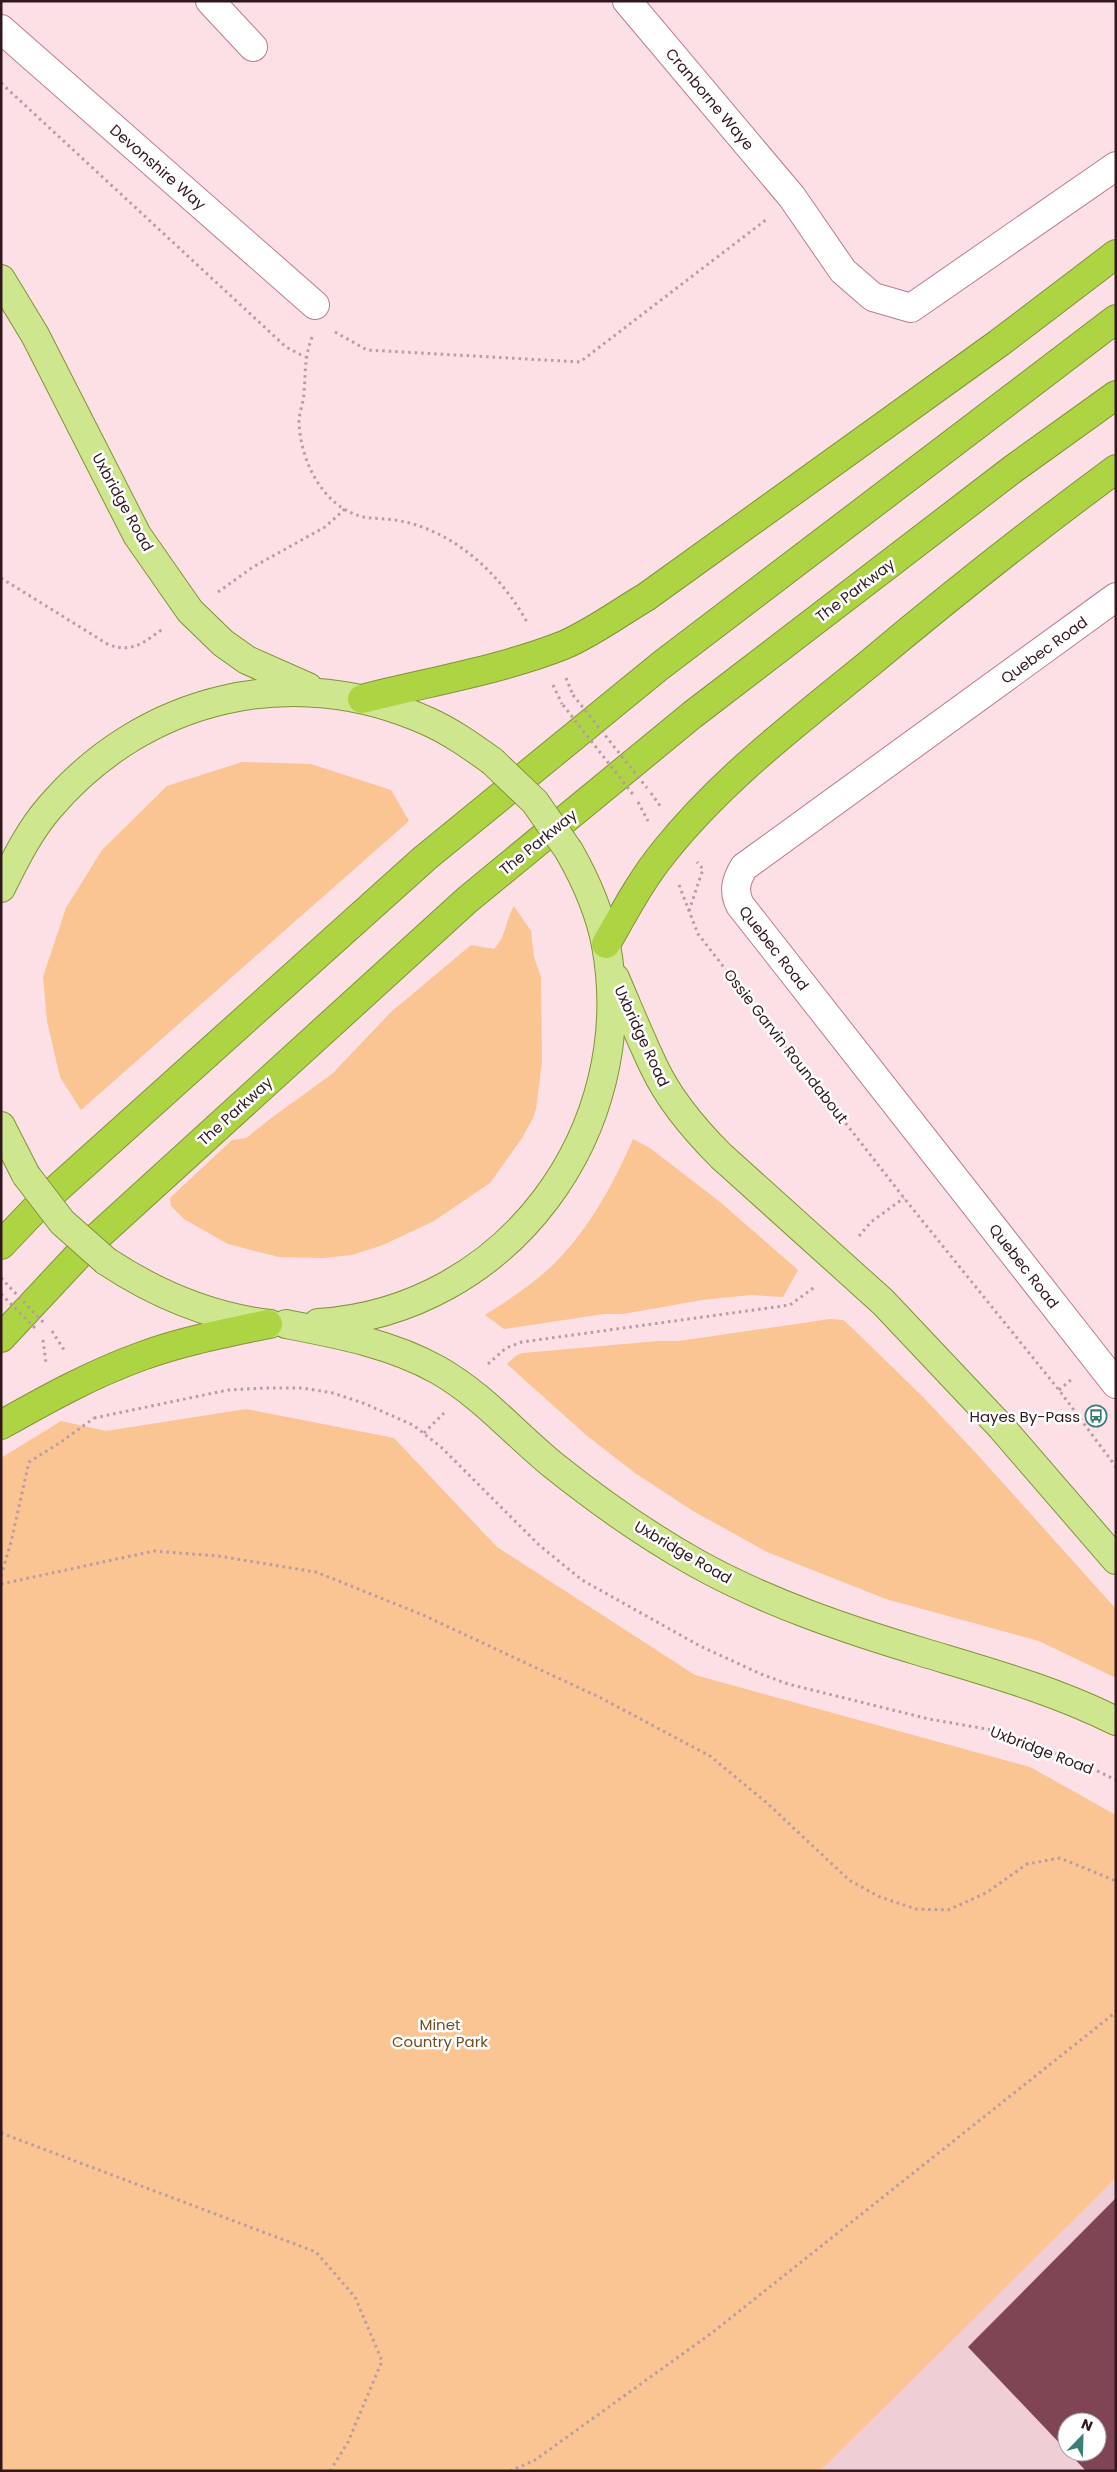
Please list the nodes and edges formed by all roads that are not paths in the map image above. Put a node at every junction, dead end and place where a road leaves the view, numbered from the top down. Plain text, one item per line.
1 (210, 1) edge
2 (627, 1) edge
3 (1, 29) edge
4 (253, 47) dead end
5 (1116, 166) edge
6 (1116, 254) edge
7 (1, 279) edge
8 (315, 305) dead end
9 (1116, 319) edge
10 (1116, 395) edge
11 (1116, 469) edge
12 (1115, 600) edge
13 (321, 692) junction
14 (362, 699) junction
15 (1, 888) edge
16 (607, 954) junction
17 (1, 1126) edge
18 (1, 1245) edge
19 (277, 1324) junction
20 (1, 1338) edge
21 (1116, 1384) edge
22 (1, 1425) edge
23 (1116, 1560) edge
24 (1116, 1721) edge

1 - 4 street
2 - 5 street, Cranborne Waye
3 - 8 street, Devonshire Way
6 - 14 highway
7 - 13 main road, Uxbridge Road
9 - 18 highway
10 - 20 highway, The Parkway
11 - 16 highway
12 - 21 street, Quebec Road
13 - 14 main road
13 - 15 main road
14 - 16 main road, bridge
16 - 19 main road
16 - 23 main road, Uxbridge Road
17 - 19 main road, bridge
19 - 22 highway
19 - 24 main road, Uxbridge Road

